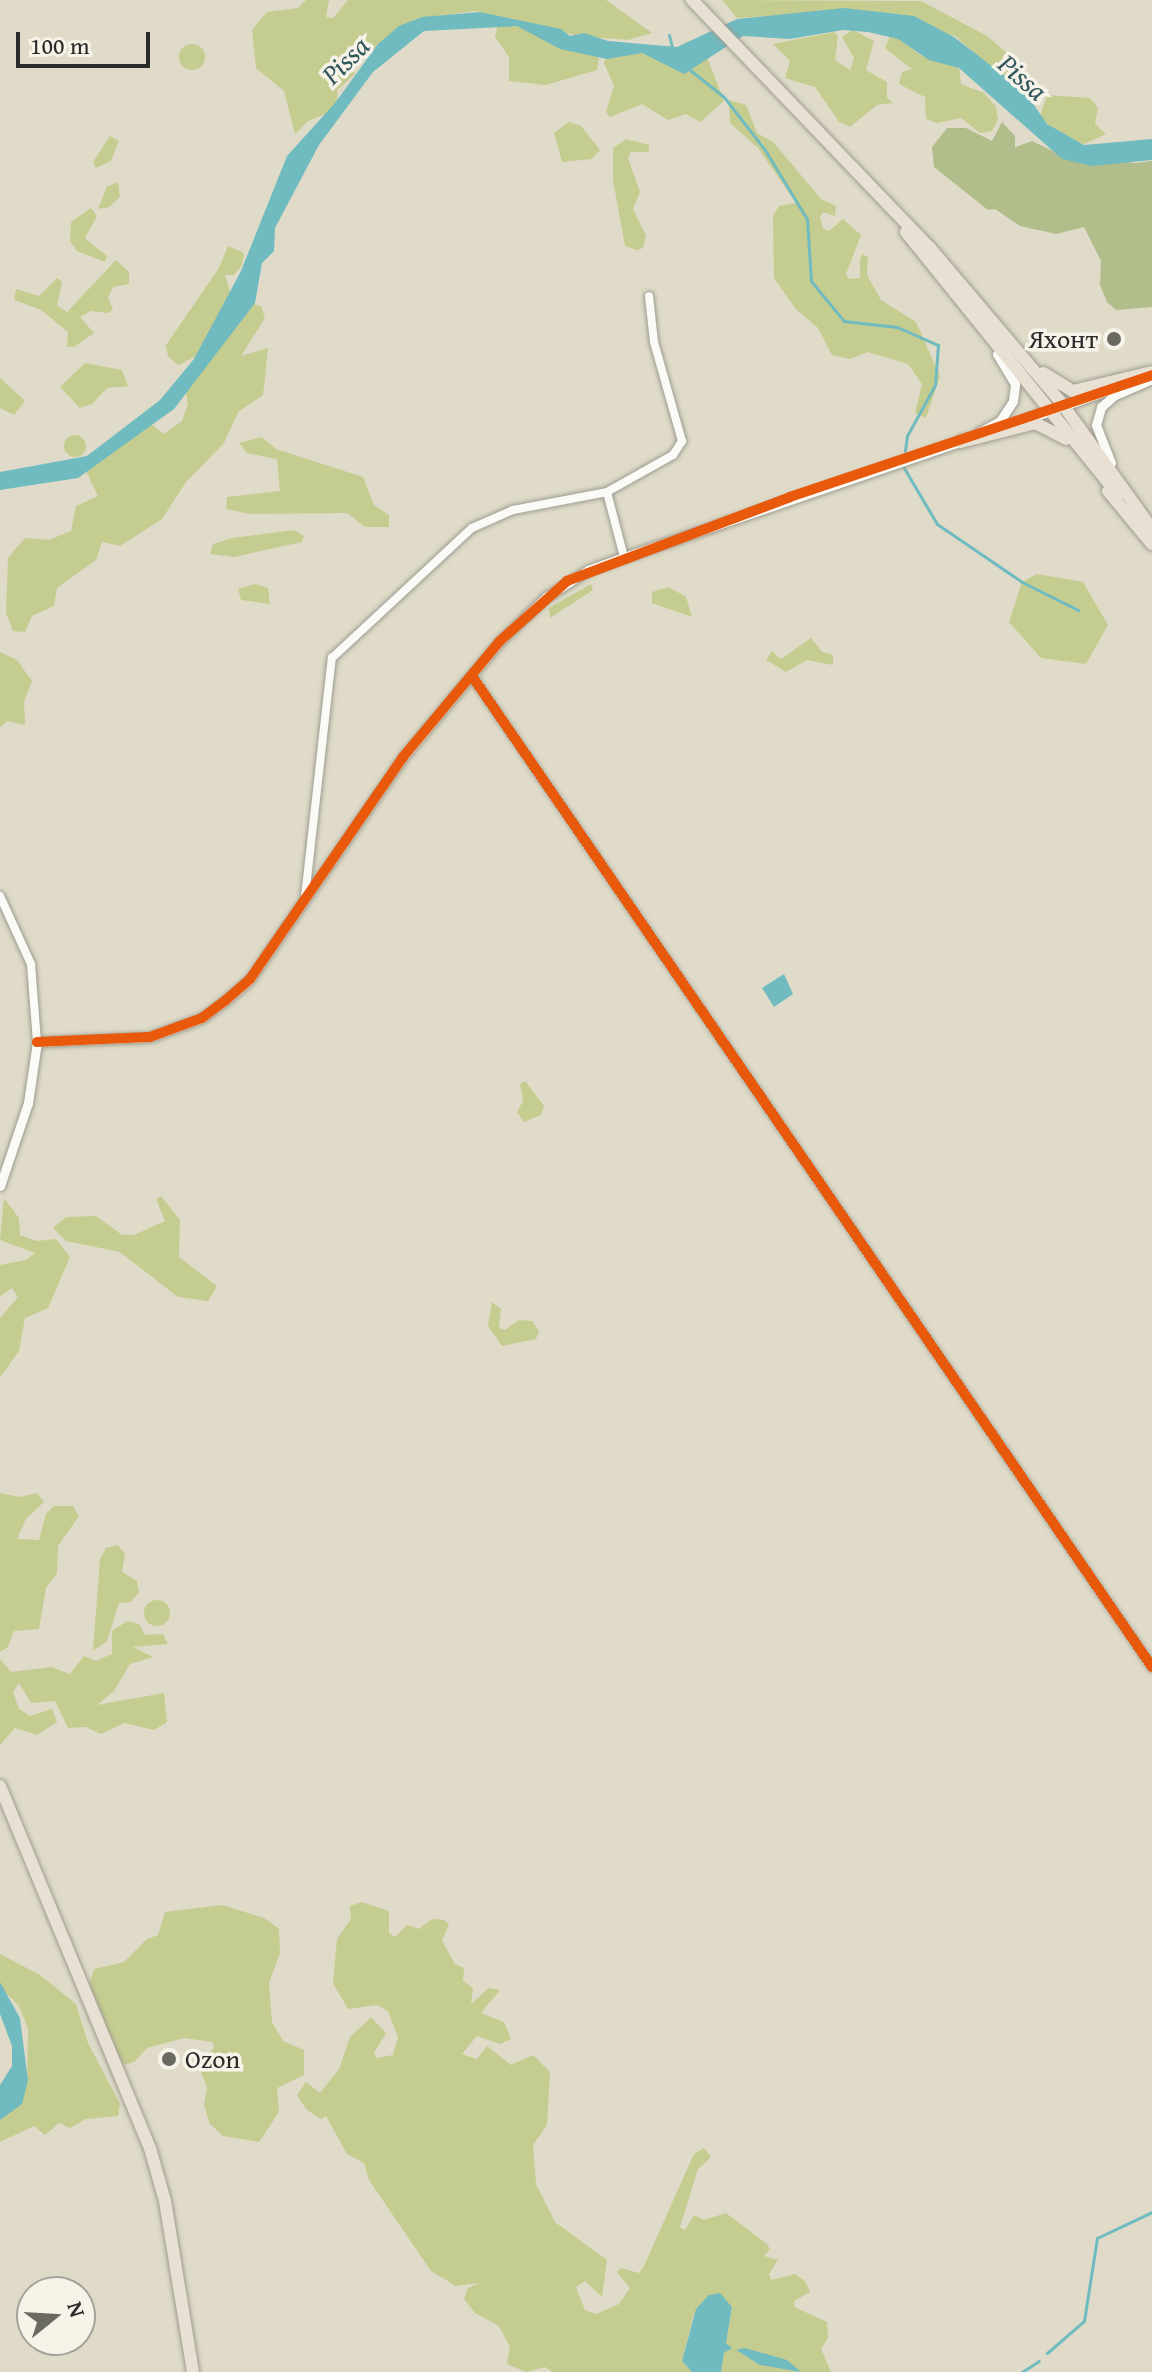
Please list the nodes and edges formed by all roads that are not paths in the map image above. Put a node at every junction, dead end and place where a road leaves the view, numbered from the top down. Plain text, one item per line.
1 (692, 0) edge
2 (927, 252) junction
3 (649, 296) dead end
4 (1152, 376) edge
5 (1057, 407) junction
6 (961, 442) junction
7 (607, 492) junction
8 (1152, 527) edge
9 (1152, 542) edge
10 (624, 557) junction
11 (472, 676) junction
12 (0, 896) edge
13 (305, 897) junction
14 (37, 1042) junction
15 (0, 1186) edge
16 (1152, 1667) edge
17 (0, 1786) edge
18 (193, 2372) edge

1 - 2 main road
2 - 4 main road
2 - 5 main road
2 - 6 street
3 - 7 street
4 - 5 street
4 - 8 street
5 - 6 street
5 - 8 main road
5 - 9 main road
6 - 9 main road
6 - 10 street
7 - 10 street
7 - 13 street
10 - 11 street
11 - 13 street
11 - 16 street
12 - 14 street
13 - 14 street
14 - 15 street
17 - 18 main road

